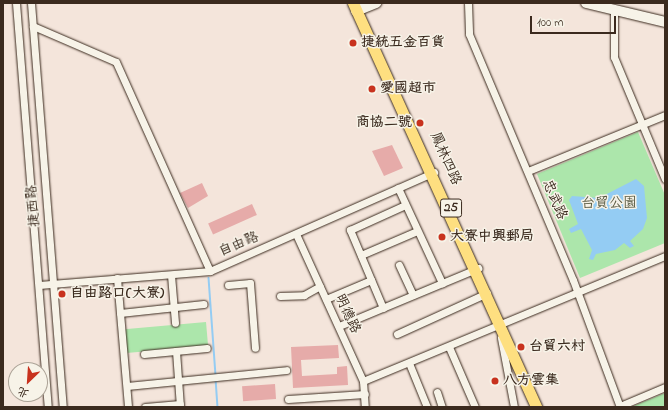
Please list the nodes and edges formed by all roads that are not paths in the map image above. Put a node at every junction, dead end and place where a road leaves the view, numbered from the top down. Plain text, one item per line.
1 (16, 3) edge
2 (31, 3) edge
3 (376, 3) edge
4 (468, 3) edge
5 (586, 3) edge
6 (597, 4) edge
7 (358, 6) edge
8 (614, 9) junction
9 (665, 22) edge
10 (33, 26) junction
11 (665, 115) edge
12 (641, 125) junction
13 (528, 171) junction
14 (431, 173) junction
15 (665, 179) edge
16 (398, 188) junction
17 (405, 205) junction
18 (417, 231) junction
19 (296, 234) junction
20 (361, 255) junction
21 (665, 256) edge
22 (399, 265) dead end
23 (475, 269) junction
24 (210, 271) junction
25 (171, 275) junction
26 (117, 278) junction
27 (371, 280) junction
28 (53, 282) junction
29 (442, 283) junction
30 (39, 285) junction
31 (228, 285) dead end
32 (320, 286) junction
33 (578, 292) junction
34 (486, 294) junction
35 (413, 295) junction
36 (280, 296) dead end
37 (326, 299) junction
38 (204, 304) dead end
39 (174, 308) junction
40 (383, 308) junction
41 (120, 313) junction
42 (175, 323) dead end
43 (501, 325) junction
44 (339, 326) junction
45 (397, 334) dead end
46 (449, 346) junction
47 (207, 348) dead end
48 (256, 348) dead end
49 (176, 351) junction
50 (144, 354) dead end
51 (409, 363) junction
52 (286, 370) dead end
53 (364, 381) junction
54 (178, 382) junction
55 (127, 386) junction
56 (665, 387) edge
57 (437, 392) dead end
58 (365, 394) junction
59 (288, 399) dead end
60 (180, 405) edge
61 (620, 406) edge
62 (48, 407) edge
63 (63, 407) edge
64 (128, 407) edge
65 (145, 407) edge
66 (365, 407) edge
67 (427, 407) edge
68 (442, 407) edge
69 (475, 407) edge
70 (514, 407) edge
71 (536, 407) edge
72 (543, 407) edge

1 - 30 street, 捷西路
2 - 10 street, 捷西路
3 - 7 street
4 - 13 street, 忠武路
5 - 6 street
6 - 8 street
7 - 14 main road, 鳳林四路 / 25
8 - 9 street
8 - 12 street
10 - 24 street
10 - 28 street, 捷西路
11 - 12 street
12 - 13 street
12 - 15 street
13 - 33 street, 忠武路
14 - 16 street, 自由路
14 - 23 main road, 鳳林四路 / 25
16 - 17 street
16 - 19 street, 自由路
17 - 18 street
17 - 20 street
18 - 20 street
18 - 29 street
19 - 24 street, 自由路
19 - 32 street, 明德路
20 - 27 street
21 - 33 street
22 - 35 street
23 - 29 street
23 - 34 main road, 鳳林四路 / 25
24 - 25 street, 自由路
25 - 26 street, 自由路
25 - 39 street
26 - 28 street, 自由路
26 - 41 street
27 - 37 street
27 - 40 street
28 - 30 street, 自由路
28 - 63 street, 捷西路
29 - 35 street
30 - 62 street, 捷西路
31 - 48 street
32 - 36 street
32 - 37 street, 明德路
33 - 43 street
33 - 61 street, 忠武路
34 - 43 main road, 鳳林四路 / 25
34 - 45 street
35 - 40 street
37 - 44 street, 明德路
38 - 39 street
39 - 41 street
39 - 42 street
40 - 44 street
41 - 55 street
43 - 46 street
43 - 70 street
43 - 71 main road, 鳳林四路 / 25
43 - 72 main road, 鳳林四路 / 25
44 - 53 street, 明德路
46 - 51 street
46 - 69 street
47 - 49 street
49 - 50 street
49 - 54 street
51 - 53 street
51 - 67 street
52 - 54 street
53 - 58 street, 明德路
54 - 55 street
54 - 60 street
55 - 64 street
56 - 61 street
57 - 68 street
58 - 59 street
58 - 66 street, 明德路
60 - 65 street

